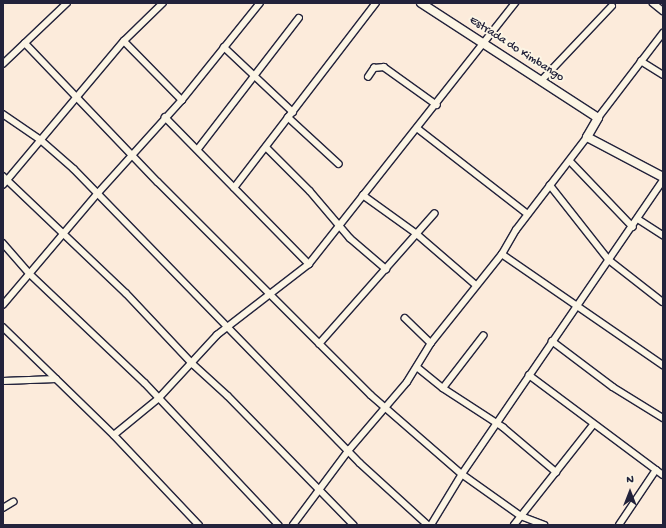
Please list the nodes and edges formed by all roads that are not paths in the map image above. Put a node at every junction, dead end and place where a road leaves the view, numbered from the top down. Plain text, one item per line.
1 (67, 3) edge
2 (163, 3) edge
3 (260, 3) edge
4 (376, 3) edge
5 (421, 3) edge
6 (515, 3) edge
7 (653, 3) edge
8 (612, 6) dead end
9 (663, 11) edge
10 (299, 18) dead end
11 (663, 33) edge
12 (124, 41) junction
13 (25, 43) junction
14 (484, 43) junction
15 (224, 48) junction
16 (642, 61) junction
17 (3, 64) edge
18 (663, 75) edge
19 (255, 76) junction
20 (368, 77) dead end
21 (541, 81) junction
22 (76, 97) junction
23 (182, 100) junction
24 (437, 105) junction
25 (293, 112) junction
26 (3, 114) edge
27 (166, 117) junction
28 (288, 117) junction
29 (598, 118) junction
30 (417, 128) junction
31 (587, 137) junction
32 (41, 140) junction
33 (266, 147) junction
34 (198, 149) junction
35 (132, 154) junction
36 (570, 161) junction
37 (339, 164) dead end
38 (663, 177) edge
39 (4, 180) edge
40 (663, 180) edge
41 (550, 185) junction
42 (234, 188) junction
43 (98, 193) junction
44 (363, 195) junction
45 (434, 214) dead end
46 (528, 214) junction
47 (638, 220) junction
48 (340, 225) junction
49 (633, 227) junction
50 (64, 234) junction
51 (417, 234) junction
52 (663, 235) edge
53 (3, 244) edge
54 (502, 254) junction
55 (609, 260) junction
56 (309, 264) junction
57 (386, 269) junction
58 (30, 274) junction
59 (476, 285) junction
60 (270, 293) junction
61 (663, 302) edge
62 (3, 305) edge
63 (576, 306) junction
64 (405, 318) dead end
65 (228, 326) junction
66 (3, 327) edge
67 (483, 336) dead end
68 (552, 341) junction
69 (431, 343) junction
70 (319, 344) junction
71 (190, 362) junction
72 (663, 365) edge
73 (417, 368) junction
74 (529, 375) junction
75 (56, 379) junction
76 (3, 381) edge
77 (443, 388) junction
78 (158, 399) junction
79 (385, 407) junction
80 (662, 416) edge
81 (497, 422) junction
82 (593, 425) junction
83 (114, 435) junction
84 (349, 450) junction
85 (656, 470) junction
86 (556, 472) junction
87 (462, 474) junction
88 (663, 475) edge
89 (320, 491) junction
90 (13, 502) dead end
91 (3, 508) edge
92 (521, 516) junction
93 (199, 525) edge
94 (279, 525) edge
95 (293, 525) edge
96 (354, 525) edge
97 (428, 525) edge
98 (431, 525) edge
99 (514, 525) edge
100 (544, 525) edge
101 (619, 525) edge

1 - 13 street
2 - 12 street
3 - 15 street
4 - 25 street
5 - 14 street, Estrada do Kimbango
6 - 14 street
7 - 9 street
8 - 21 street
10 - 19 street
11 - 16 street
12 - 22 street
12 - 23 street
13 - 17 street
13 - 22 street
14 - 21 street, Estrada do Kimbango
14 - 24 street
15 - 19 street
15 - 23 street
16 - 18 street
16 - 29 street
19 - 25 street
19 - 34 street
20 - 24 street
21 - 29 street, Estrada do Kimbango
22 - 32 street
22 - 35 street
23 - 27 street
24 - 30 street
25 - 28 street
26 - 32 street
27 - 34 street
27 - 35 street
28 - 33 street
28 - 37 street
29 - 31 street
30 - 44 street
30 - 46 street
31 - 36 street
31 - 38 street
32 - 39 street
32 - 43 street
33 - 42 street
33 - 48 street
34 - 42 street
35 - 43 street
35 - 60 street
36 - 41 street
36 - 49 street
39 - 50 street
40 - 47 street
41 - 46 street
41 - 55 street
42 - 56 street
43 - 50 street
43 - 65 street
44 - 48 street
44 - 51 street
45 - 51 street
46 - 54 street
47 - 49 street
47 - 52 street
48 - 56 street
48 - 57 street
49 - 55 street
50 - 58 street
50 - 71 street
51 - 57 street
51 - 59 street
53 - 58 street
54 - 59 street
54 - 63 street
55 - 61 street
55 - 63 street
56 - 60 street
57 - 70 street
58 - 62 street
58 - 78 street
59 - 69 street
60 - 65 street
60 - 70 street
63 - 68 street
63 - 72 street
64 - 69 street
65 - 71 street
65 - 84 street
66 - 75 street
67 - 77 street
68 - 74 street
68 - 80 street
69 - 73 street
70 - 79 street
71 - 78 street
71 - 89 street
73 - 77 street
73 - 79 street
74 - 81 street
74 - 82 street
75 - 76 street
75 - 83 street
77 - 81 street
78 - 83 street
78 - 94 street
79 - 84 street
79 - 87 street
81 - 86 street
81 - 87 street
82 - 85 street
82 - 86 street
83 - 93 street
84 - 89 street
84 - 97 street
85 - 88 street
85 - 101 street
86 - 92 street
87 - 92 street
87 - 98 street
89 - 95 street
89 - 96 street
90 - 91 street
92 - 99 street
92 - 100 street

